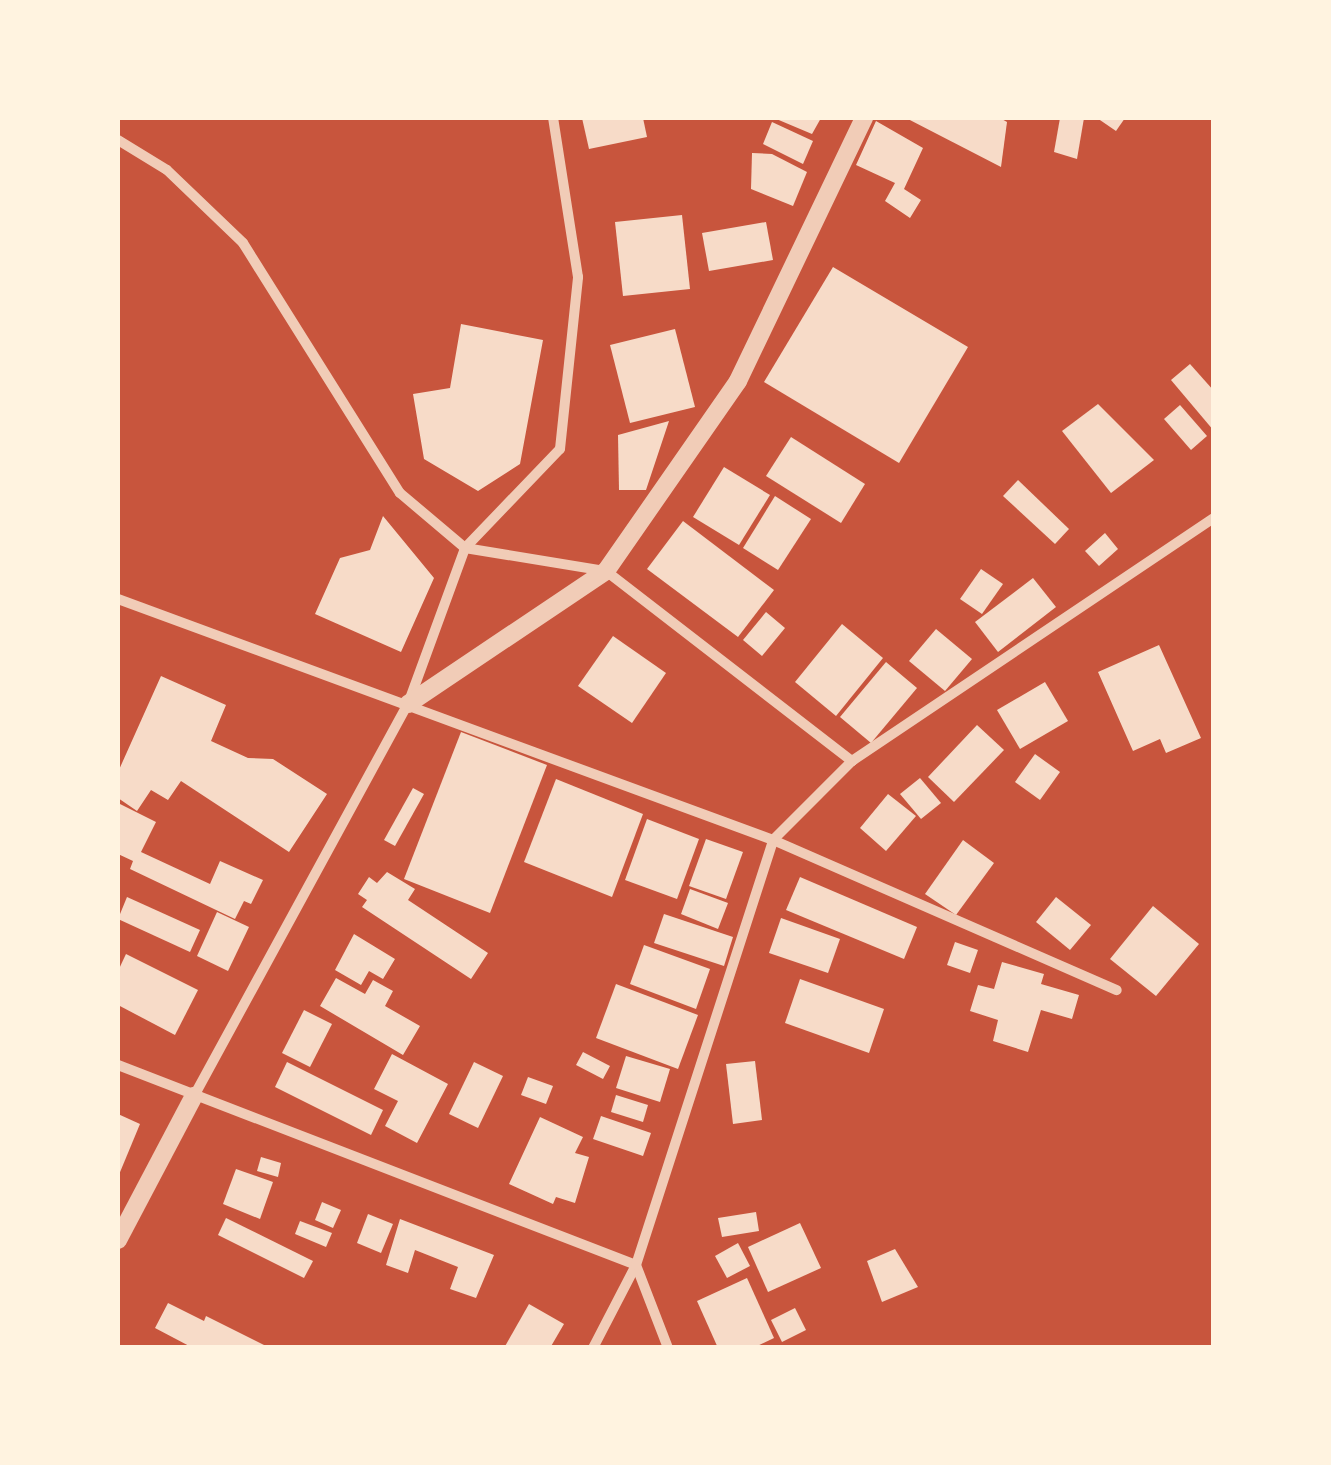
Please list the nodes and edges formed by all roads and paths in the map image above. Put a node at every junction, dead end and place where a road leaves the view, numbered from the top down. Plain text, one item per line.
1 (553, 118) edge
2 (864, 118) edge
3 (118, 140) edge
4 (1214, 518) edge
5 (465, 548) junction
6 (606, 571) junction
7 (118, 599) edge
8 (408, 704) junction
9 (852, 761) junction
10 (773, 840) junction
11 (1117, 990) dead end
12 (118, 1066) edge
13 (194, 1096) junction
14 (118, 1240) edge
15 (636, 1265) junction
16 (594, 1348) edge
17 (668, 1348) edge

1 - 5 street
2 - 6 street
3 - 5 street
4 - 9 street
5 - 6 street
5 - 8 street
6 - 8 street
6 - 9 street
7 - 8 street
8 - 10 street
8 - 13 street
9 - 10 street
10 - 11 street
10 - 15 street
12 - 13 street
13 - 14 street
13 - 15 street
15 - 16 street
15 - 17 street

